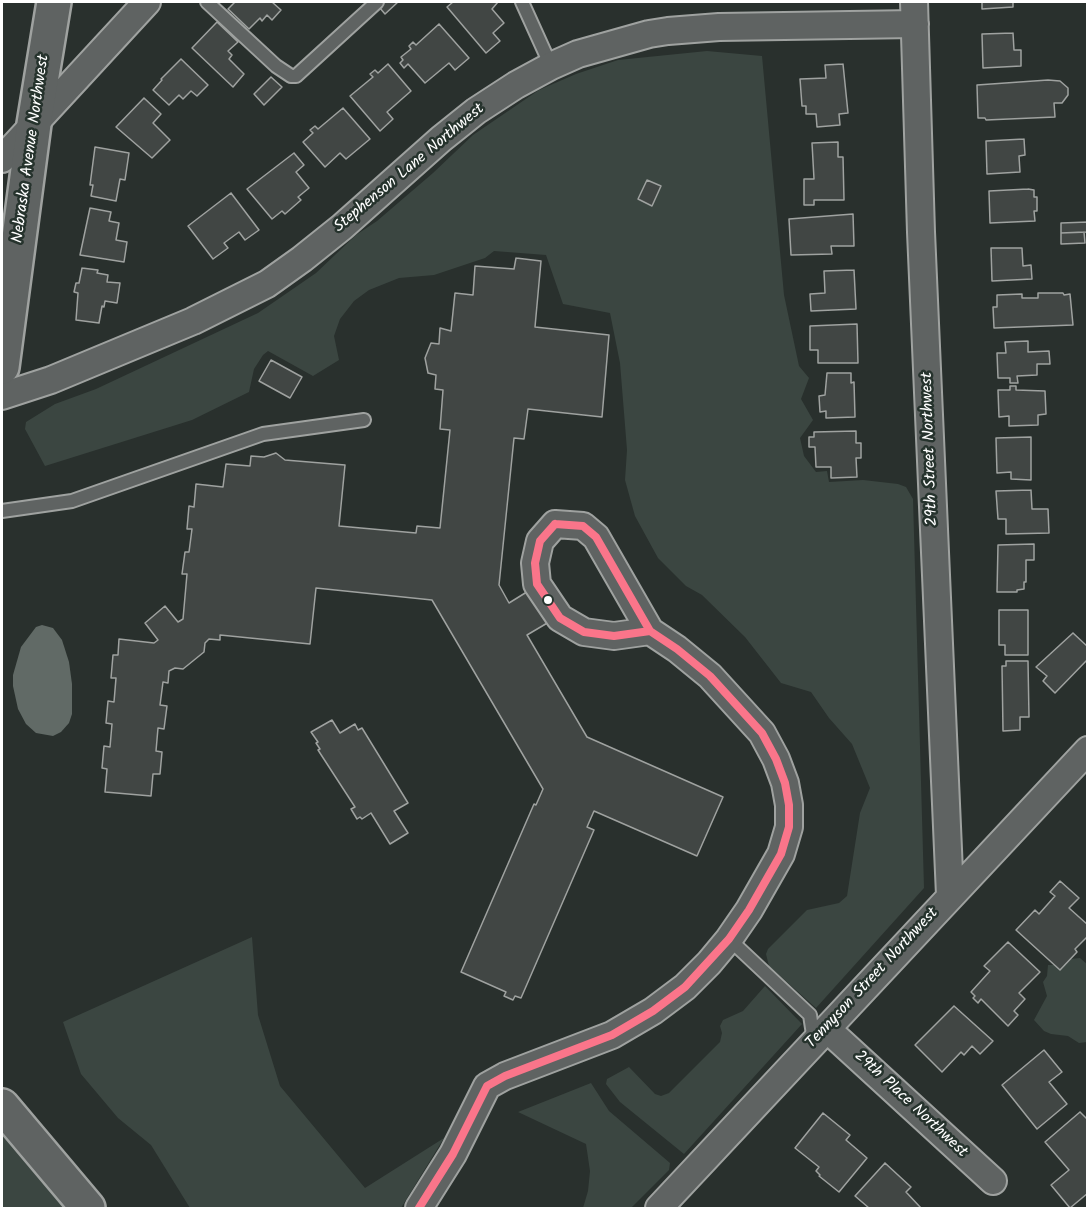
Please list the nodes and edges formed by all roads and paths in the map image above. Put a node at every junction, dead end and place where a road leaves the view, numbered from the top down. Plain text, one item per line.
1 (54, 2) edge
2 (147, 2) edge
3 (207, 2) edge
4 (377, 2) edge
5 (522, 2) edge
6 (914, 13) edge
7 (551, 66) junction
8 (34, 124) junction
9 (2, 159) edge
10 (2, 367) edge
11 (2, 396) edge
12 (364, 420) dead end
13 (2, 511) edge
14 (650, 632) junction
15 (1088, 750) edge
16 (950, 896) junction
17 (729, 939) junction
18 (820, 1036) junction
19 (2, 1106) edge
20 (993, 1181) dead end
21 (88, 1209) edge
22 (419, 1209) edge
23 (659, 1209) edge

1 - 8 street, Nebraska Avenue Northwest
2 - 8 street
3 - 4 lane
5 - 7 lane
6 - 7 street, Stephenson Lane Northwest
6 - 16 street, 29th Street Northwest
7 - 11 street, Stephenson Lane Northwest
8 - 9 street
8 - 10 street, Nebraska Avenue Northwest
12 - 13 lane
14 - 14 street
14 - 17 street
15 - 16 street, Tennyson Street Northwest
16 - 18 street, Tennyson Street Northwest
17 - 18 lane
17 - 22 street
18 - 20 street, 29th Place Northwest
18 - 23 street, Tennyson Street Northwest
19 - 21 street

